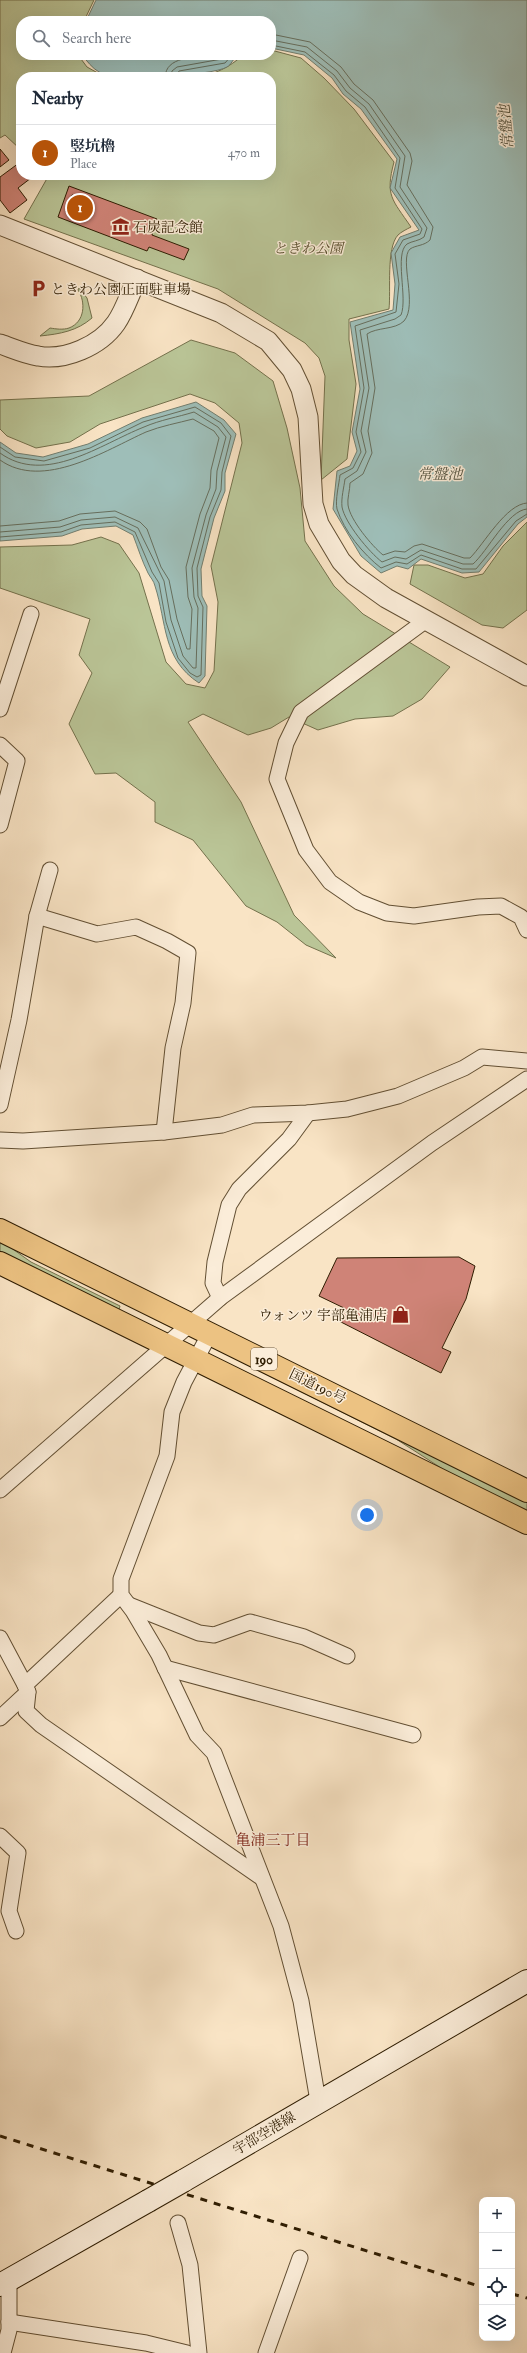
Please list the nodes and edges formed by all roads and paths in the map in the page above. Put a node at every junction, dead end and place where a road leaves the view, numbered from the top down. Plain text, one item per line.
1 (0, 225) edge
2 (137, 279) junction
3 (0, 344) edge
4 (31, 614) dead end
5 (425, 621) junction
6 (527, 676) edge
7 (0, 709) edge
8 (0, 744) edge
9 (0, 825) edge
10 (50, 870) dead end
11 (37, 916) junction
12 (527, 930) edge
13 (527, 1061) edge
14 (527, 1079) edge
15 (0, 1105) edge
16 (308, 1113) junction
17 (164, 1132) junction
18 (0, 1140) edge
19 (0, 1230) edge
20 (0, 1263) edge
21 (220, 1298) junction
22 (189, 1323) junction
23 (210, 1333) junction
24 (166, 1344) junction
25 (195, 1360) junction
26 (0, 1490) edge
27 (527, 1491) edge
28 (527, 1523) edge
29 (125, 1600) junction
30 (0, 1638) edge
31 (347, 1656) dead end
32 (165, 1668) junction
33 (26, 1689) junction
34 (0, 1718) edge
35 (413, 1735) dead end
36 (0, 1836) edge
37 (262, 1878) junction
38 (16, 1931) dead end
39 (527, 1981) edge
40 (318, 2101) junction
41 (178, 2223) dead end
42 (300, 2258) dead end
43 (4, 2282) edge
44 (9, 2322) junction
45 (3, 2353) edge
46 (187, 2353) edge
47 (199, 2353) edge
48 (266, 2353) edge

1 - 2 street
2 - 3 street
2 - 5 street
4 - 7 street
5 - 6 street
5 - 12 street
8 - 9 street
10 - 11 street
11 - 15 street
11 - 17 street
13 - 16 street
14 - 21 street
16 - 17 street
16 - 21 street
17 - 18 street
19 - 22 highway, 国道190号 / 190
20 - 24 highway, 190
21 - 22 street
22 - 23 highway, 国道190号 / 190
22 - 24 street
23 - 25 street
23 - 27 highway, 国道190号 / 190
24 - 25 highway, 190
24 - 26 street
25 - 28 highway, 190
25 - 29 street
29 - 31 street
29 - 32 street
29 - 33 street
30 - 33 street
32 - 35 street
32 - 37 street
33 - 34 street
33 - 37 street
36 - 38 street
37 - 40 street
39 - 40 main road, 宇部空港線
40 - 43 main road, 宇部空港線, bridge
41 - 47 street
42 - 48 street
43 - 44 street
44 - 45 street
44 - 46 street

